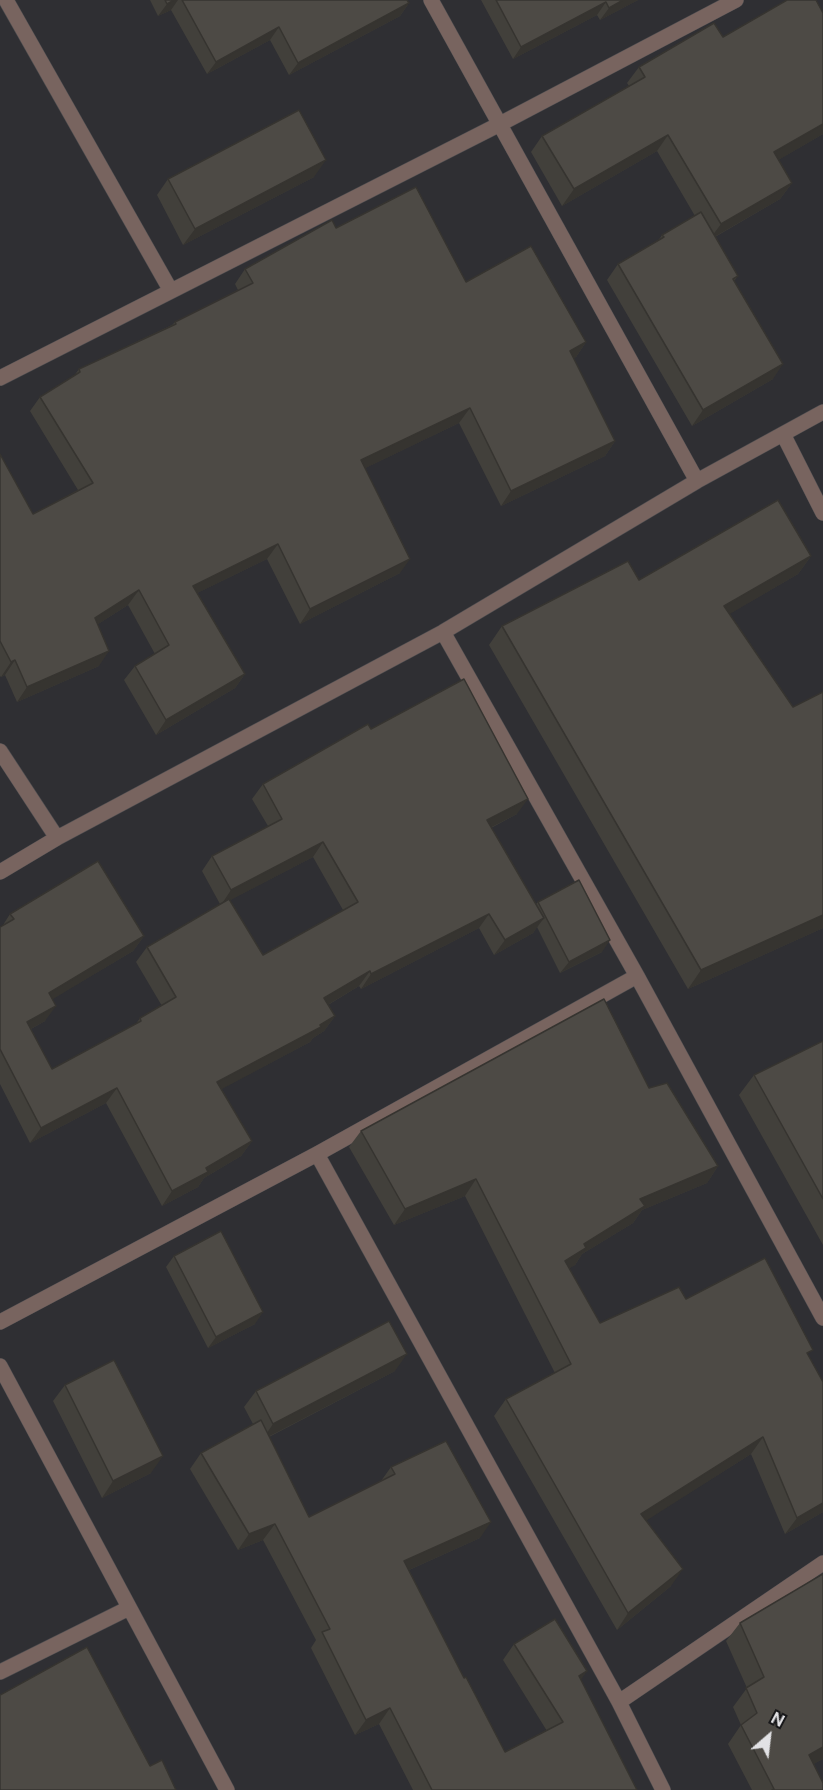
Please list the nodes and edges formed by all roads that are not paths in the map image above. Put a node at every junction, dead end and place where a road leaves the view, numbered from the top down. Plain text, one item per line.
1 (6, 0) edge
2 (431, 0) edge
3 (736, 0) edge
4 (500, 124) junction
5 (171, 291) junction
6 (0, 378) edge
7 (823, 412) edge
8 (783, 434) junction
9 (697, 481) junction
10 (823, 513) edge
11 (443, 632) junction
12 (0, 751) edge
13 (57, 838) junction
14 (0, 872) edge
15 (637, 976) junction
16 (317, 1154) junction
17 (823, 1318) edge
18 (0, 1322) edge
19 (0, 1366) edge
20 (823, 1563) edge
21 (129, 1608) junction
22 (0, 1672) edge
23 (619, 1702) junction
24 (227, 1790) edge
25 (663, 1790) edge

1 - 5 street
2 - 4 street
3 - 4 street
4 - 5 street
4 - 9 street
5 - 6 street
7 - 8 street
8 - 9 street
8 - 10 street
9 - 11 street
11 - 13 street
11 - 15 street
12 - 13 street
13 - 14 street
15 - 16 street
15 - 17 street
16 - 18 street
16 - 23 street
19 - 21 street
20 - 23 street
21 - 22 street
21 - 24 street
23 - 25 street

